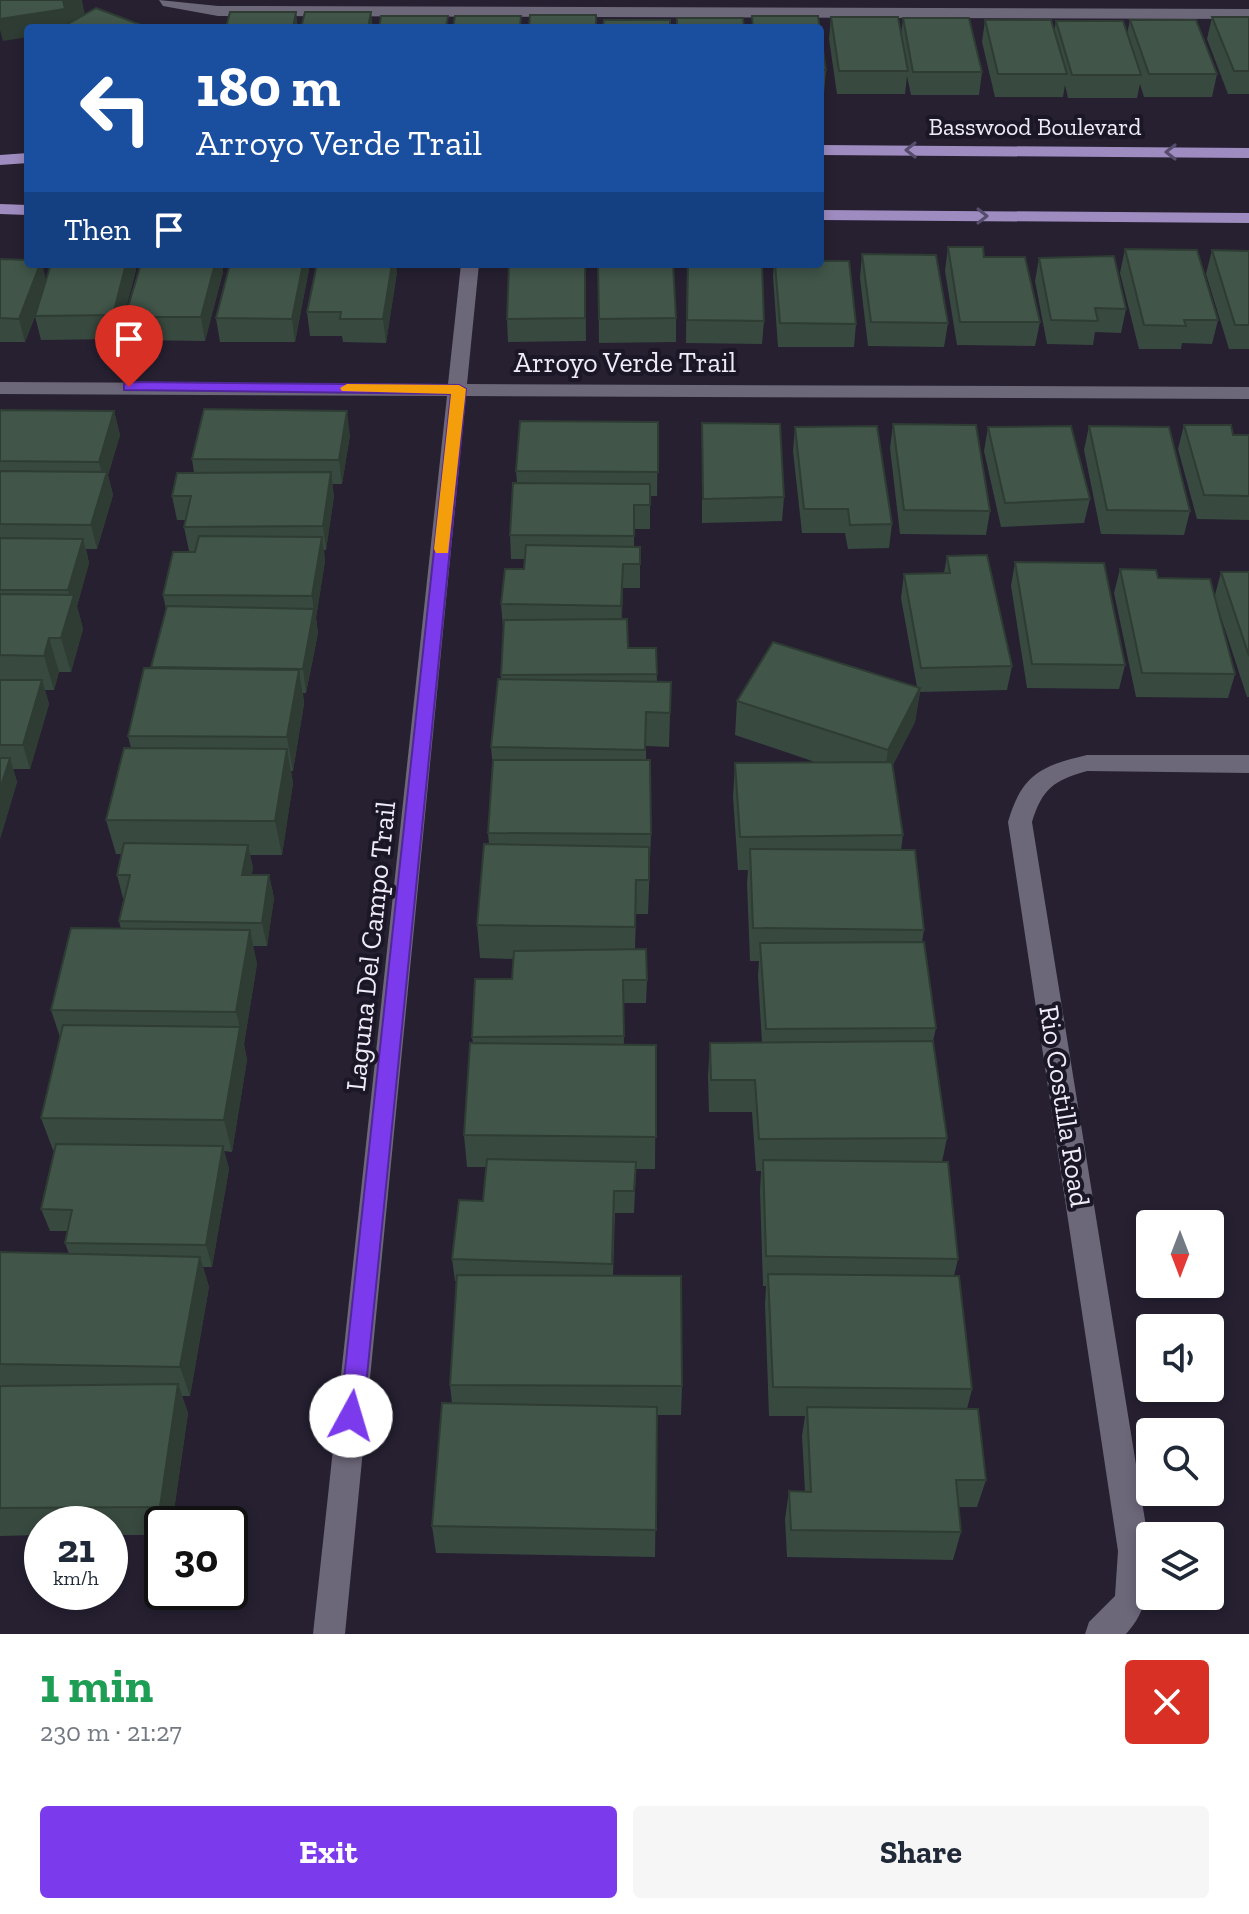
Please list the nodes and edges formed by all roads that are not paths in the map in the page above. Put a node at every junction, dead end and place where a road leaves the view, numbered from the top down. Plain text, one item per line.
1 (167, 2) edge
2 (1181, 7) edge
3 (1249, 14) edge
4 (824, 150) edge
5 (1249, 153) edge
6 (24, 158) edge
7 (0, 160) edge
8 (0, 209) edge
9 (24, 210) edge
10 (824, 215) edge
11 (1249, 218) edge
12 (470, 268) edge
13 (0, 388) edge
14 (459, 389) junction
15 (1249, 393) edge
16 (1249, 764) edge
17 (329, 1634) edge
18 (1101, 1634) edge

1 - 2 street
2 - 3 street
5 -> 4 main road, Basswood Boulevard
6 - 7 main road
8 - 9 main road
10 -> 11 main road
12 - 14 street, Laguna Del Campo Trail
13 - 14 street, Arroyo Verde Trail
14 - 15 street, Arroyo Verde Trail
14 - 17 street, Laguna Del Campo Trail
16 - 18 street, Rio Costilla Road

